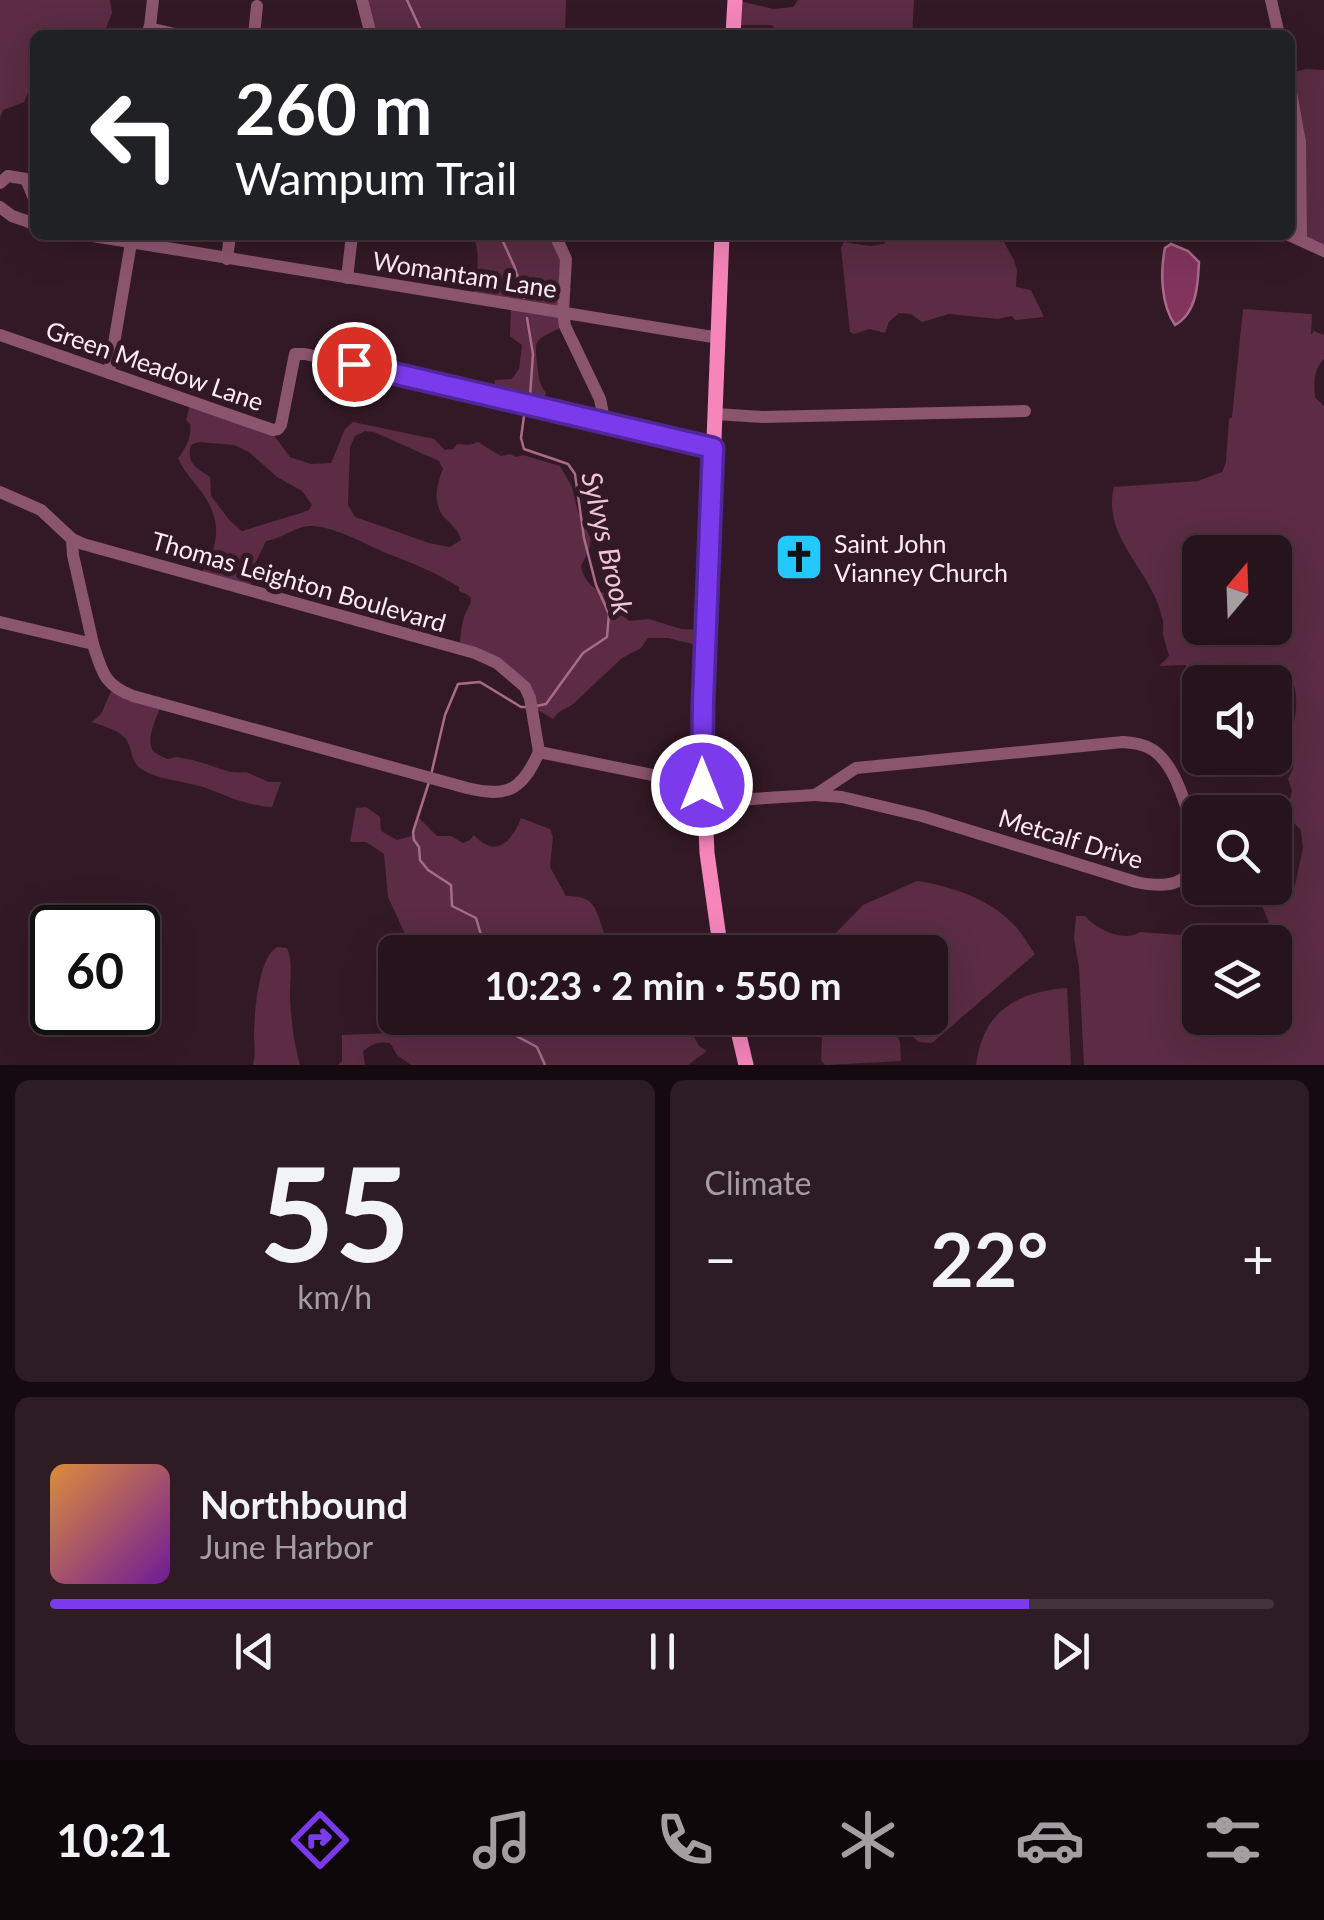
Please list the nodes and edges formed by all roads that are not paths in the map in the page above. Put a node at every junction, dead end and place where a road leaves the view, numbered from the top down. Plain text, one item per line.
1 (152, 0) edge
2 (362, 0) edge
3 (735, 0) edge
4 (1271, 0) edge
5 (257, 6) dead end
6 (149, 30) edge
7 (255, 30) edge
8 (370, 30) edge
9 (732, 30) edge
10 (1278, 30) edge
11 (1295, 115) edge
12 (0, 183) edge
13 (30, 189) edge
14 (0, 207) edge
15 (30, 222) edge
16 (1295, 238) edge
17 (125, 240) edge
18 (229, 240) edge
19 (351, 240) edge
20 (557, 240) edge
21 (722, 240) edge
22 (1324, 251) edge
23 (227, 258) junction
24 (346, 278) junction
25 (563, 312) junction
26 (0, 336) edge
27 (718, 338) junction
28 (109, 373) junction
29 (1025, 411) dead end
30 (716, 414) junction
31 (605, 424) junction
32 (713, 448) junction
33 (0, 492) edge
34 (72, 540) junction
35 (0, 622) edge
36 (93, 644) junction
37 (538, 752) junction
38 (703, 793) junction
39 (816, 795) junction
40 (718, 935) edge
41 (739, 1035) edge
42 (746, 1065) edge

1 - 6 street
2 - 8 street
3 - 9 main road
4 - 10 street
5 - 7 street
11 - 16 street
12 - 13 street
14 - 15 street
16 - 22 street
17 - 23 street, Womantam Lane
17 - 28 street
18 - 23 street
19 - 24 street
20 - 25 street
21 - 27 main road
23 - 24 street, Womantam Lane
24 - 25 street, Womantam Lane
25 - 27 street, Womantam Lane
25 - 31 street
26 - 28 street, Green Meadow Lane
27 - 30 main road
28 - 31 street, Green Meadow Lane
29 - 30 street
30 - 32 main road
31 - 32 street
32 - 38 main road
33 - 34 street, Thomas Leighton Boulevard
34 - 36 street
34 - 37 street, Thomas Leighton Boulevard
35 - 36 street
36 - 37 street
37 - 38 street
38 - 39 street, Metcalf Drive
38 - 40 main road
39 - 39 street, Metcalf Drive
41 - 42 main road

